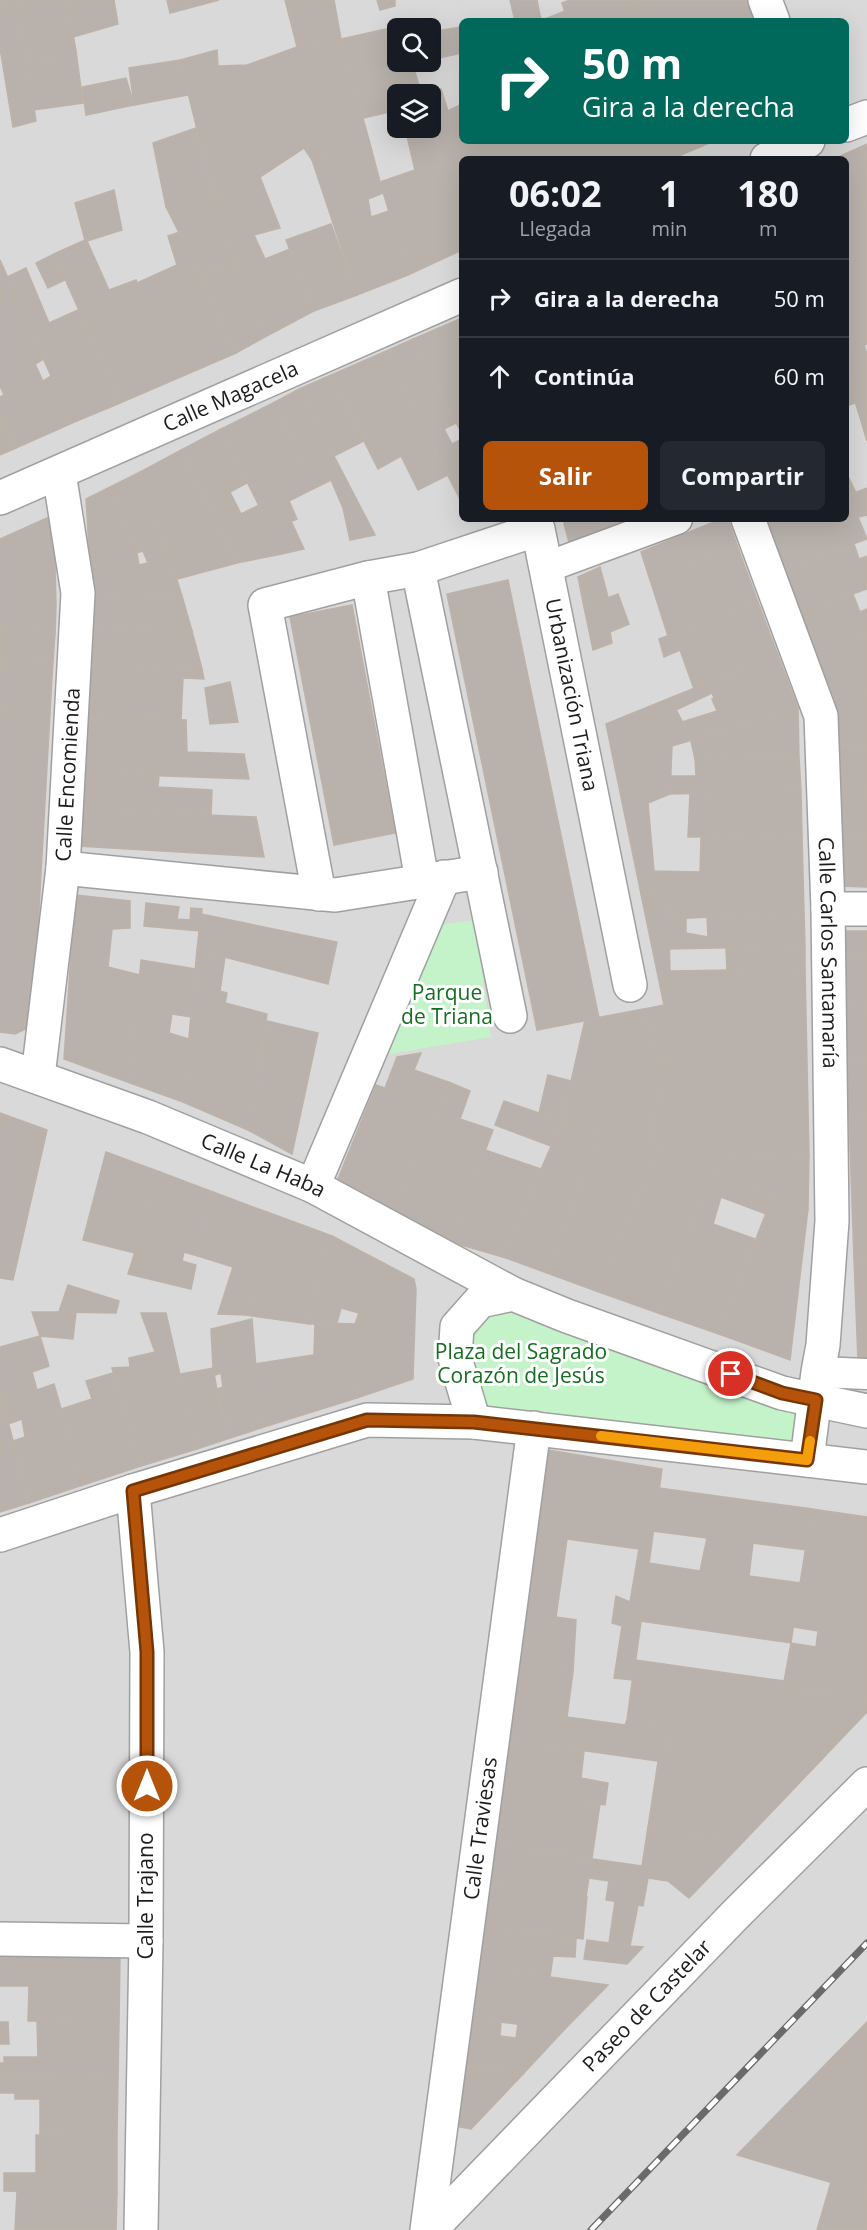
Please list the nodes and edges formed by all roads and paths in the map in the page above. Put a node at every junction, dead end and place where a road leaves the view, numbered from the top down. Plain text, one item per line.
1 (765, 0) edge
2 (772, 18) edge
3 (867, 117) edge
4 (849, 124) edge
5 (801, 144) edge
6 (774, 156) edge
7 (459, 296) edge
8 (59, 473) junction
9 (0, 498) edge
10 (669, 522) edge
11 (749, 522) edge
12 (547, 567) junction
13 (418, 568) junction
14 (368, 578) junction
15 (63, 868) junction
16 (481, 872) junction
17 (433, 878) junction
18 (319, 894) junction
19 (828, 909) junction
20 (867, 909) edge
21 (630, 985) dead end
22 (510, 1016) dead end
23 (0, 1064) edge
24 (38, 1076) junction
25 (313, 1186) junction
26 (513, 1294) junction
27 (867, 1374) edge
28 (817, 1386) junction
29 (867, 1411) edge
30 (474, 1422) junction
31 (534, 1428) junction
32 (807, 1460) junction
33 (867, 1467) edge
34 (133, 1491) junction
35 (0, 1535) edge
36 (867, 1784) edge
37 (0, 1939) edge
38 (147, 1941) junction
39 (141, 2230) edge
40 (428, 2230) edge

1 - 2 street
3 - 4 street
5 - 6 street
7 - 8 street, Calle Magacela
8 - 9 street, Calle Magacela
8 - 15 street, Calle Encomienda
10 - 12 street
11 - 19 street, Calle Carlos Santamaría
12 - 13 street, Urbanización Triana
12 - 21 street, Urbanización Triana
13 - 14 street, Urbanización Triana
13 - 16 street
14 - 17 street
14 - 18 street, Urbanización Triana
15 - 18 street
15 - 24 street, Calle Encomienda
16 - 17 street
16 - 22 street
17 - 18 street
17 - 25 street
19 - 20 street
19 - 28 street, Calle Carlos Santamaría
23 - 24 street, Calle La Haba
24 - 25 street, Calle La Haba
25 - 26 street, Calle La Haba
26 - 28 street
26 - 30 street
27 - 28 street
28 - 29 street
28 - 32 street
30 - 31 street
30 - 34 street
31 - 32 street
31 - 40 street, Calle Traviesas
32 - 33 street
34 - 35 street
34 - 38 street, Calle Trajano
36 - 40 street, Paseo de Castelar
37 - 38 street
38 - 39 street, Calle Trajano

